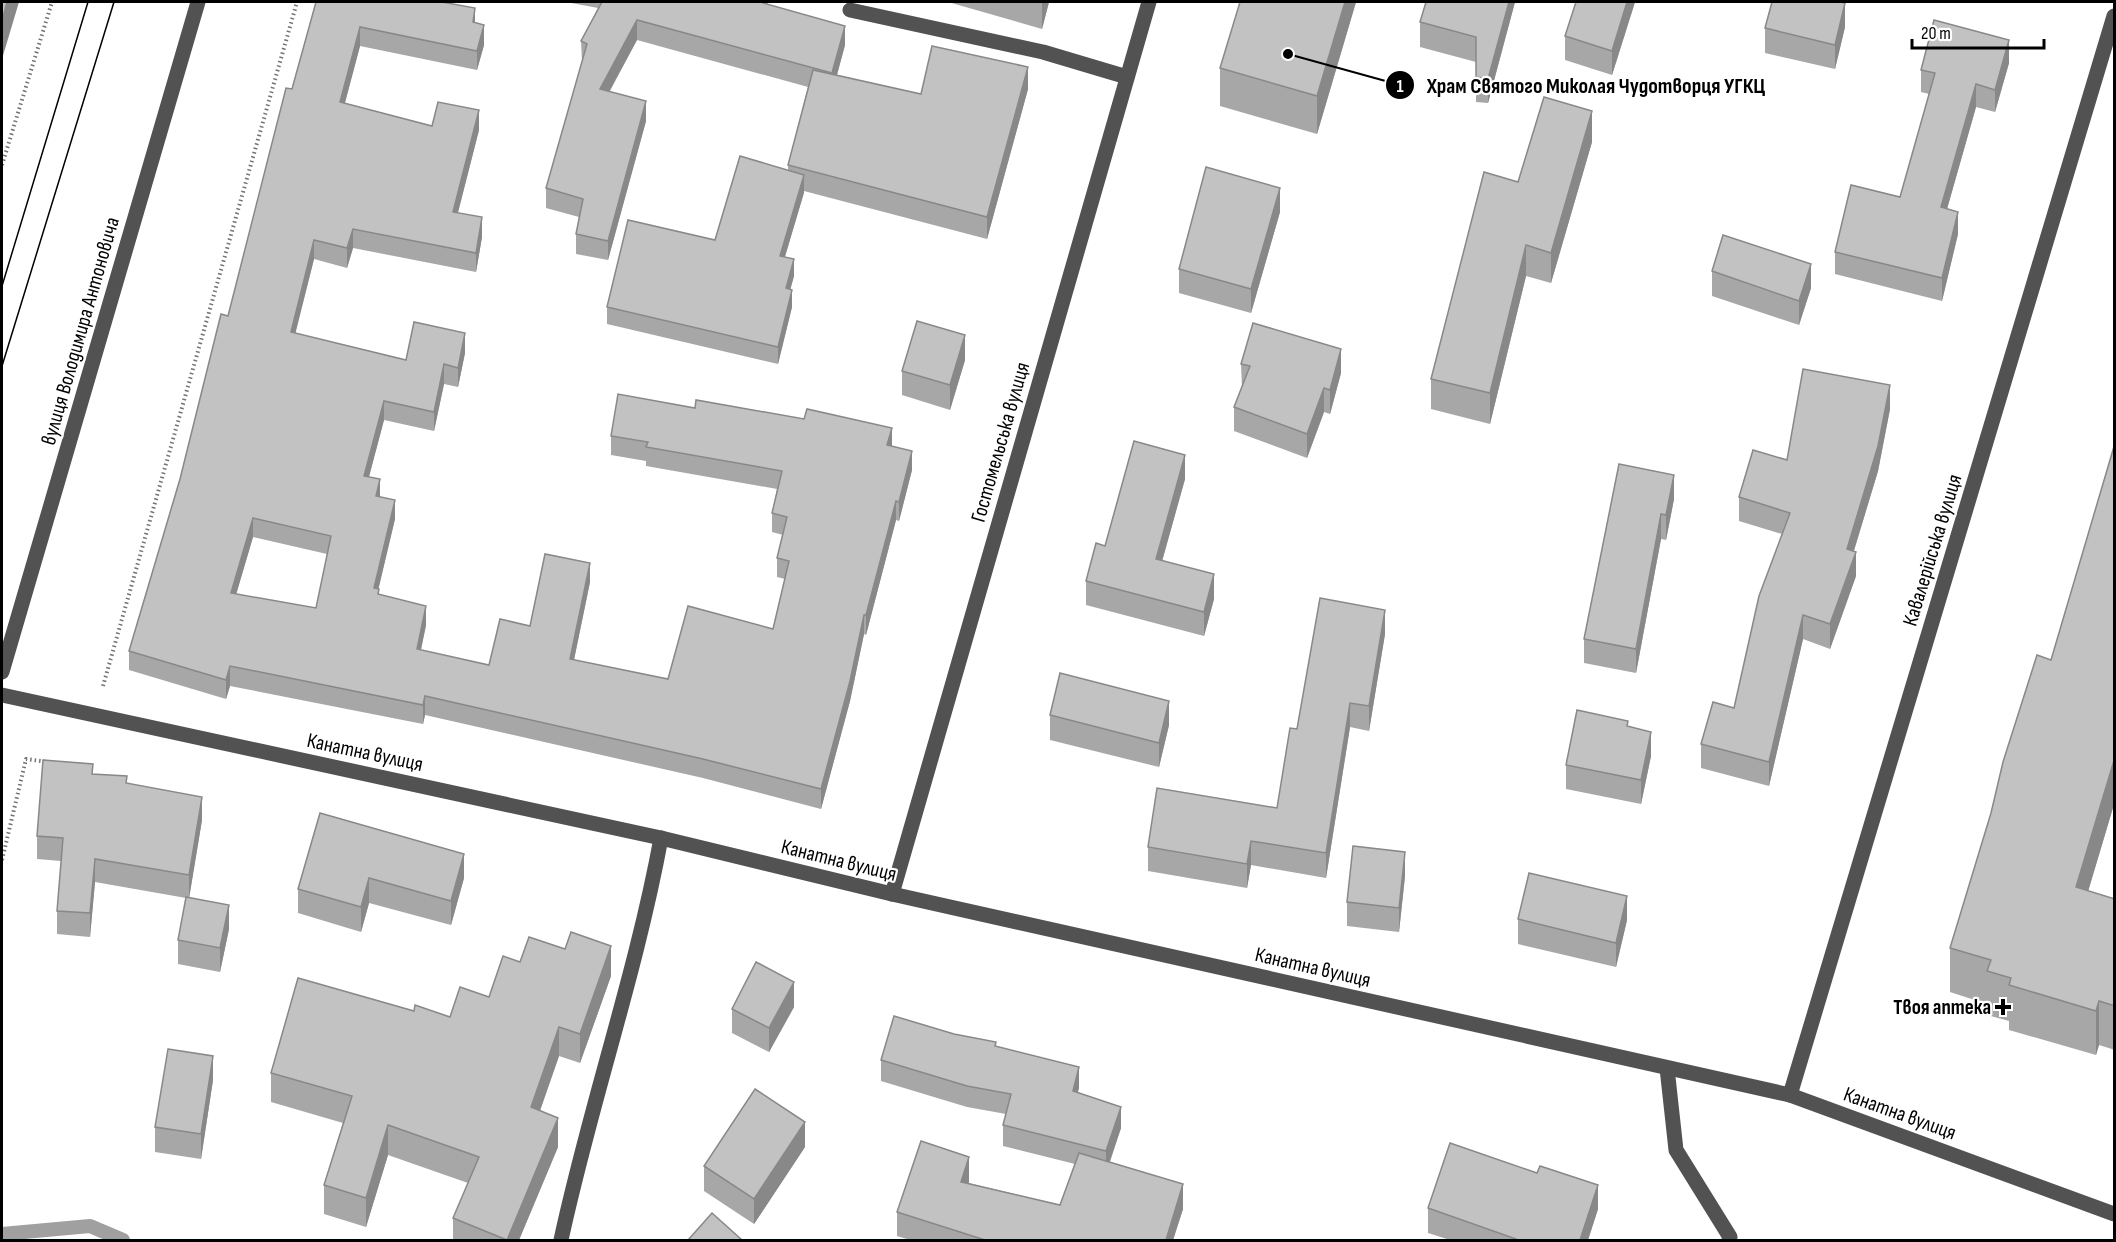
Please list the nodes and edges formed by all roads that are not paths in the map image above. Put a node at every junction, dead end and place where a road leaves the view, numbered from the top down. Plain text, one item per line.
1 (198, 2) edge
2 (1149, 2) edge
3 (850, 10) dead end
4 (2115, 16) edge
5 (1127, 77) junction
6 (2, 672) edge
7 (2, 695) edge
8 (661, 838) junction
9 (892, 894) junction
10 (1667, 1068) junction
11 (1790, 1095) junction
12 (2115, 1214) edge
13 (561, 1240) edge
14 (1729, 1240) edge

1 - 6 street, вулиця Володимира Антоновича
2 - 5 street, Гостомельська вулиця
3 - 5 street
4 - 11 street, Кавалерійська вулиця
5 - 9 street, Гостомельська вулиця
7 - 8 street, Канатна вулиця
8 - 9 street, Канатна вулиця
8 - 13 street
9 - 10 street, Канатна вулиця
10 - 11 street, Канатна вулиця
10 - 14 street
11 - 12 street, Канатна вулиця

